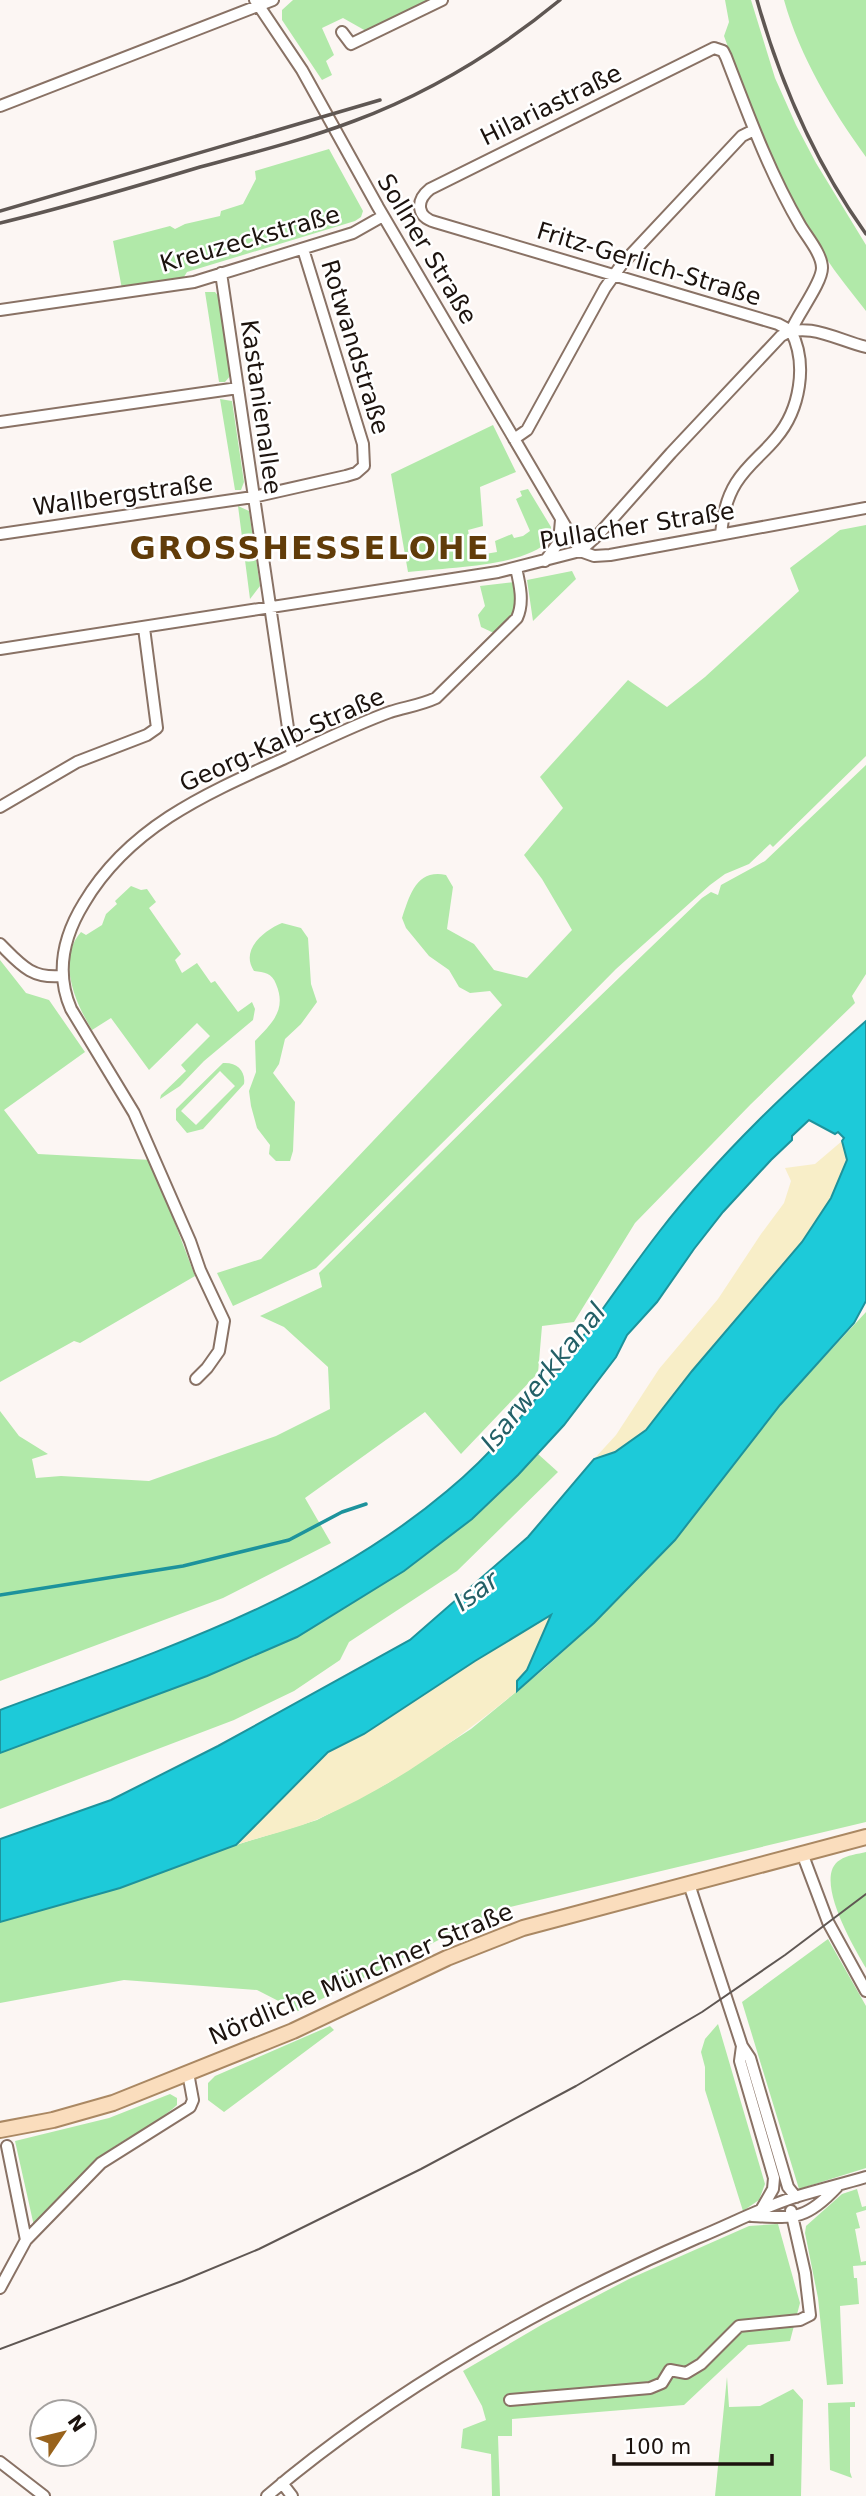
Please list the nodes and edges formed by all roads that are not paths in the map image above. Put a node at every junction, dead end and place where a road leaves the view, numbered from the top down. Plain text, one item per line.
1 (273, 0) edge
2 (442, 0) edge
3 (257, 3) edge
4 (342, 32) dead end
5 (0, 106) edge
6 (754, 130) junction
7 (421, 215) joint
8 (383, 216) junction
9 (303, 249) junction
10 (221, 273) junction
11 (614, 275) junction
12 (0, 310) edge
13 (791, 331) junction
14 (866, 347) edge
15 (238, 388) junction
16 (0, 422) edge
17 (514, 439) junction
18 (253, 497) junction
19 (866, 508) edge
20 (561, 520) junction
21 (0, 534) edge
22 (721, 534) junction
23 (580, 551) junction
24 (544, 561) junction
25 (516, 568) junction
26 (269, 606) junction
27 (144, 628) junction
28 (0, 649) edge
29 (292, 755) junction
30 (0, 807) edge
31 (0, 944) edge
32 (62, 976) junction
33 (196, 1379) dead end
34 (866, 1837) edge
35 (802, 1853) junction
36 (683, 1886) junction
37 (866, 1990) edge
38 (742, 2046) junction
39 (188, 2073) junction
40 (0, 2130) edge
41 (7, 2146) dead end
42 (866, 2177) edge
43 (839, 2185) junction
44 (820, 2191) junction
45 (796, 2197) junction
46 (776, 2204) junction
47 (761, 2210) junction
48 (792, 2214) junction
49 (749, 2216) junction
50 (26, 2240) junction
51 (0, 2288) edge
52 (510, 2400) dead end
53 (0, 2462) edge
54 (282, 2483) junction
55 (44, 2496) edge
56 (267, 2496) edge
57 (292, 2496) edge

1 - 3 street
2 - 4 street
3 - 5 street
3 - 8 street, Sollner Straße
6 - 7 street, Hilariastraße
6 - 11 street
6 - 13 street
7 - 11 street, Fritz-Gerlich-Straße
8 - 9 street, Kreuzeckstraße
8 - 17 street, Sollner Straße
9 - 10 street, Kreuzeckstraße
9 - 18 street, Rotwandstraße
10 - 12 street, Kreuzeckstraße
10 - 15 street, Kastanienallee
11 - 13 street, Fritz-Gerlich-Straße
11 - 17 street
13 - 14 street, Fritz-Gerlich-Straße
13 - 22 street
13 - 23 street
15 - 16 street
15 - 18 street, Kastanienallee
17 - 20 street, Sollner Straße
18 - 21 street, Wallbergstraße
18 - 26 street, Kastanienallee
19 - 22 street, Pullacher Straße
20 - 23 street, Sollner Straße
20 - 24 street
22 - 23 street, Pullacher Straße
23 - 24 street, Pullacher Straße
24 - 25 street, Pullacher Straße
25 - 26 street, Pullacher Straße
25 - 29 street, Georg-Kalb-Straße
26 - 27 street, Pullacher Straße
26 - 29 street, Kastanienallee
27 - 28 street, Pullacher Straße
27 - 30 street
29 - 32 street, Georg-Kalb-Straße
31 - 32 street
32 - 33 street, Georg-Kalb-Straße
34 - 35 main road, Nördliche Münchner Straße
35 - 36 main road, Nördliche Münchner Straße
35 - 37 street
36 - 38 street
36 - 39 main road, Nördliche Münchner Straße
38 - 45 street
38 - 47 street
39 - 40 main road, Nördliche Münchner Straße
39 - 50 street
41 - 50 street
42 - 43 street
43 - 44 street
43 - 48 street
44 - 45 street
44 - 48 street
45 - 46 street
46 - 47 street
46 - 48 street
47 - 49 street
48 - 49 street
48 - 52 street
49 - 54 street
50 - 51 street
53 - 55 street
54 - 56 street
54 - 57 street

